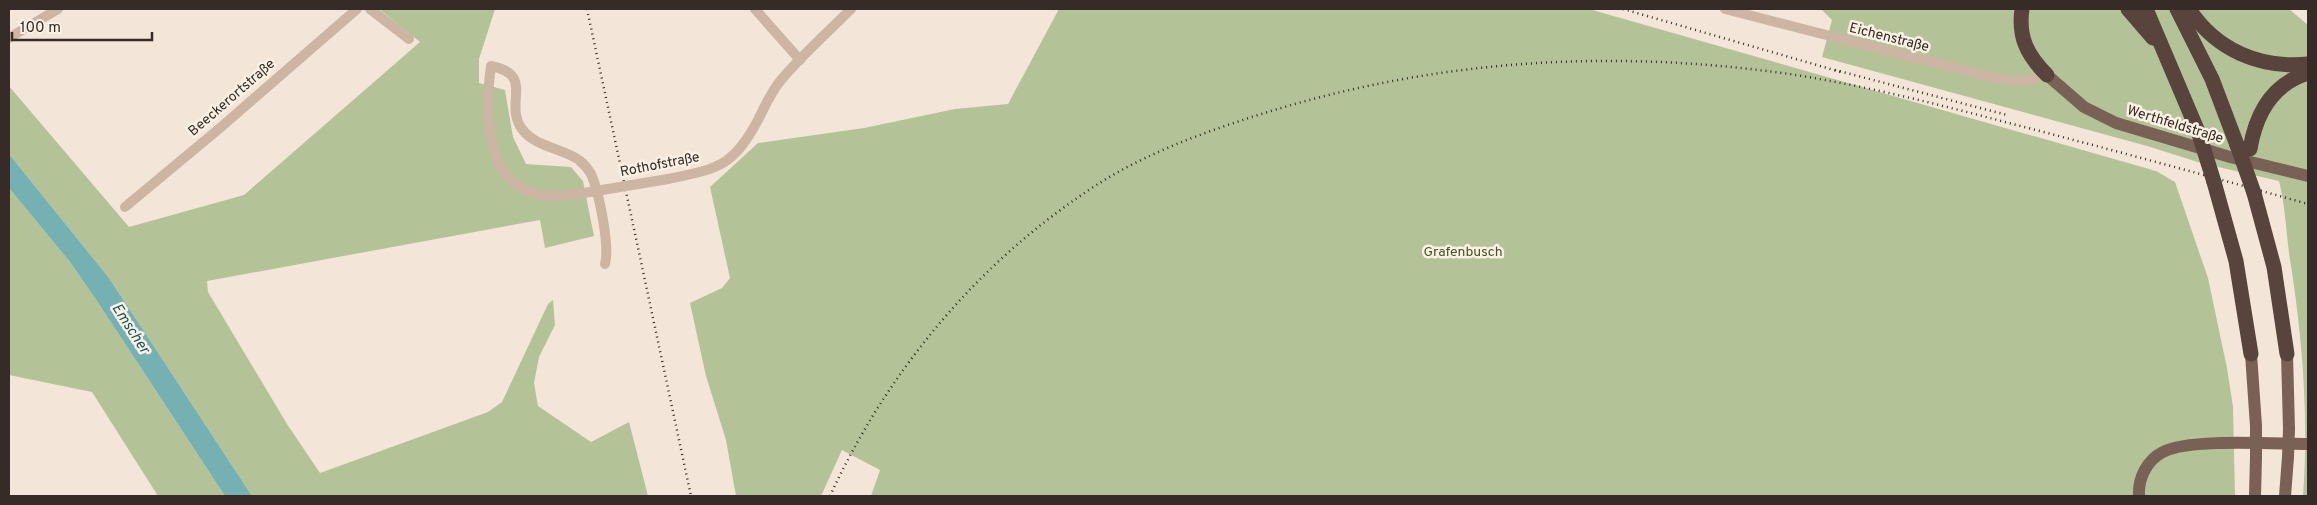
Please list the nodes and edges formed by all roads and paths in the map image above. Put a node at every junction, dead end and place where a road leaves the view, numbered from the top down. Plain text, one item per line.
1 (58, 9) edge
2 (357, 9) edge
3 (370, 9) edge
4 (755, 9) edge
5 (851, 9) edge
6 (1725, 9) edge
7 (2022, 9) edge
8 (2030, 9) edge
9 (2128, 9) edge
10 (2146, 9) edge
11 (2177, 9) edge
12 (2189, 9) edge
13 (9, 38) edge
14 (410, 39) dead end
15 (2167, 55) junction
16 (800, 60) junction
17 (2308, 64) edge
18 (2308, 73) edge
19 (2047, 75) junction
20 (2244, 147) junction
21 (2308, 176) edge
22 (125, 207) dead end
23 (605, 264) dead end
24 (2251, 354) joint
25 (2287, 354) joint
26 (2308, 444) edge
27 (2139, 496) edge
28 (2255, 496) edge
29 (2285, 496) edge

1 - 13 street
2 - 22 street, Beeckerortstraße
3 - 14 street
4 - 16 street
5 - 16 street, Rothofstraße
6 - 19 street, Eichenstraße
7 - 19 highway
8 - 19 highway
9 - 15 highway
10 - 15 highway
11 - 20 highway
12 - 17 highway
15 - 24 highway, bridge
16 - 23 street, Rothofstraße, bridge
18 - 20 highway
19 - 21 main road, Werthfeldstraße
20 - 25 highway, bridge
24 - 28 main road, bridge
25 - 29 main road, bridge
26 - 27 main road

